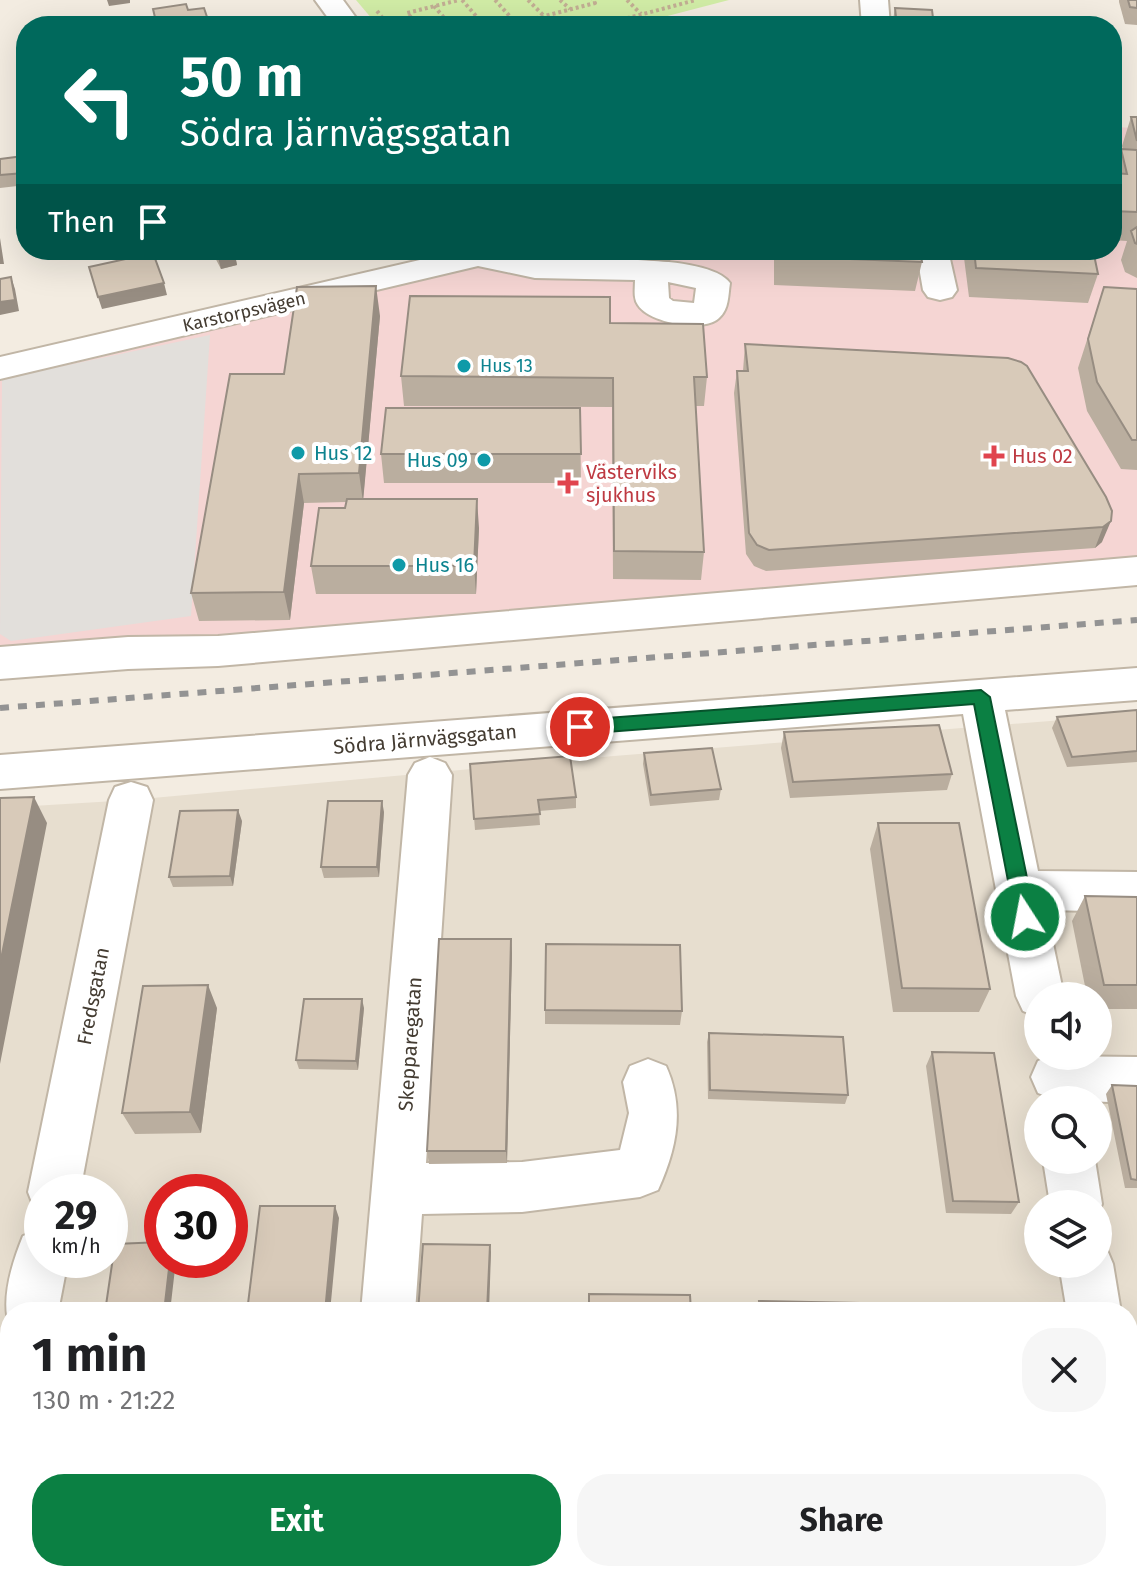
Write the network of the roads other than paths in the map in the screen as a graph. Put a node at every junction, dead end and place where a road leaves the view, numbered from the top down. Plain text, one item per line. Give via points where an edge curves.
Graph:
1 (453, 260) edge
2 (500, 260) edge
3 (934, 260) edge
4 (651, 273) dead end
5 (940, 290) dead end
6 (0, 368) edge
7 (1137, 571) edge
8 (0, 663) edge
9 (1137, 684) edge
10 (981, 697) junction
11 (0, 772) edge
12 (430, 775) dead end
13 (131, 800) dead end
14 (1020, 890) junction
15 (1137, 892) edge
16 (1037, 982) edge
17 (1056, 1078) edge
18 (1137, 1080) edge
19 (648, 1082) dead end
20 (58, 1174) edge
21 (399, 1189) junction
22 (38, 1278) edge
23 (1088, 1278) edge
24 (33, 1302) edge
25 (389, 1302) edge
26 (1092, 1302) edge

1 - 6 street, Karstorpsvägen
2 - 4 street via 516,266
3 - 5 street
7 - 8 street via 218,651
9 - 10 street, Södra Järnvägsgatan
10 - 11 street, Södra Järnvägsgatan
10 - 14 street
12 - 21 street, Skepparegatan
13 - 20 street, Fredsgatan
14 - 15 street
14 - 16 street
17 - 18 street
19 - 21 street via 654,1113 640,1172 522,1187
21 - 25 street, Skepparegatan
22 - 24 street
23 - 26 street

